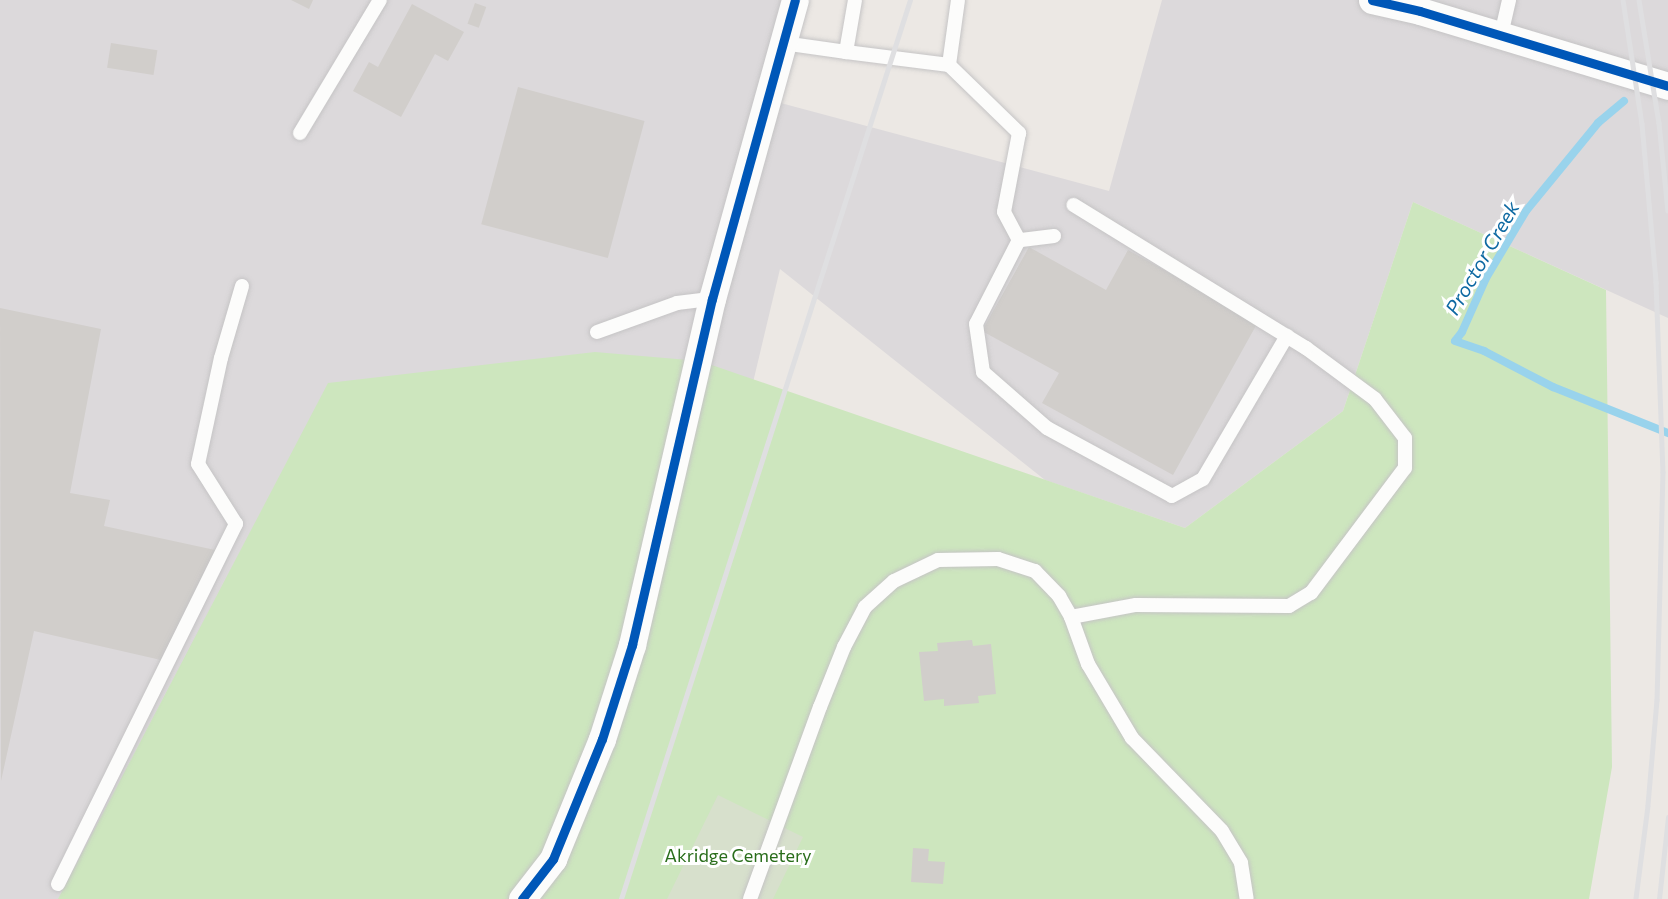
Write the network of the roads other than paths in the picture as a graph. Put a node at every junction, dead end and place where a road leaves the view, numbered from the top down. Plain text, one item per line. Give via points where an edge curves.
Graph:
1 (381, 0) edge
2 (855, 0) edge
3 (958, 0) edge
4 (1372, 0) edge
5 (1509, 0) edge
6 (789, 22) edge
7 (1502, 35) junction
8 (846, 52) junction
9 (949, 65) junction
10 (1668, 86) edge
11 (300, 133) dead end
12 (1074, 205) dead end
13 (1054, 236) dead end
14 (1019, 240) junction
15 (242, 286) dead end
16 (712, 299) junction
17 (597, 332) dead end
18 (1287, 336) junction
19 (1071, 617) junction
20 (58, 884) dead end
21 (522, 899) edge
22 (750, 899) edge
23 (1247, 899) edge

1 - 11 lane
2 - 8 lane
3 - 9 lane
4 - 7 street
5 - 7 lane
6 - 8 lane
6 - 16 street
7 - 10 street
8 - 9 lane
9 - 14 lane via 1019,133 1004,212
12 - 18 lane
13 - 14 lane
14 - 18 lane via 976,324 983,372 1047,428 1172,496 1203,479
15 - 20 lane via 221,358 198,464 236,524
16 - 17 lane via 677,303
16 - 21 street via 633,645 602,739 554,859
18 - 19 lane via 1376,399 1405,438 1405,468 1311,593 1289,606 1136,605
19 - 22 lane via 1059,596 1035,571 998,560 938,560 894,581 865,607 844,647
19 - 23 lane via 1088,664 1132,738 1222,831 1241,863

